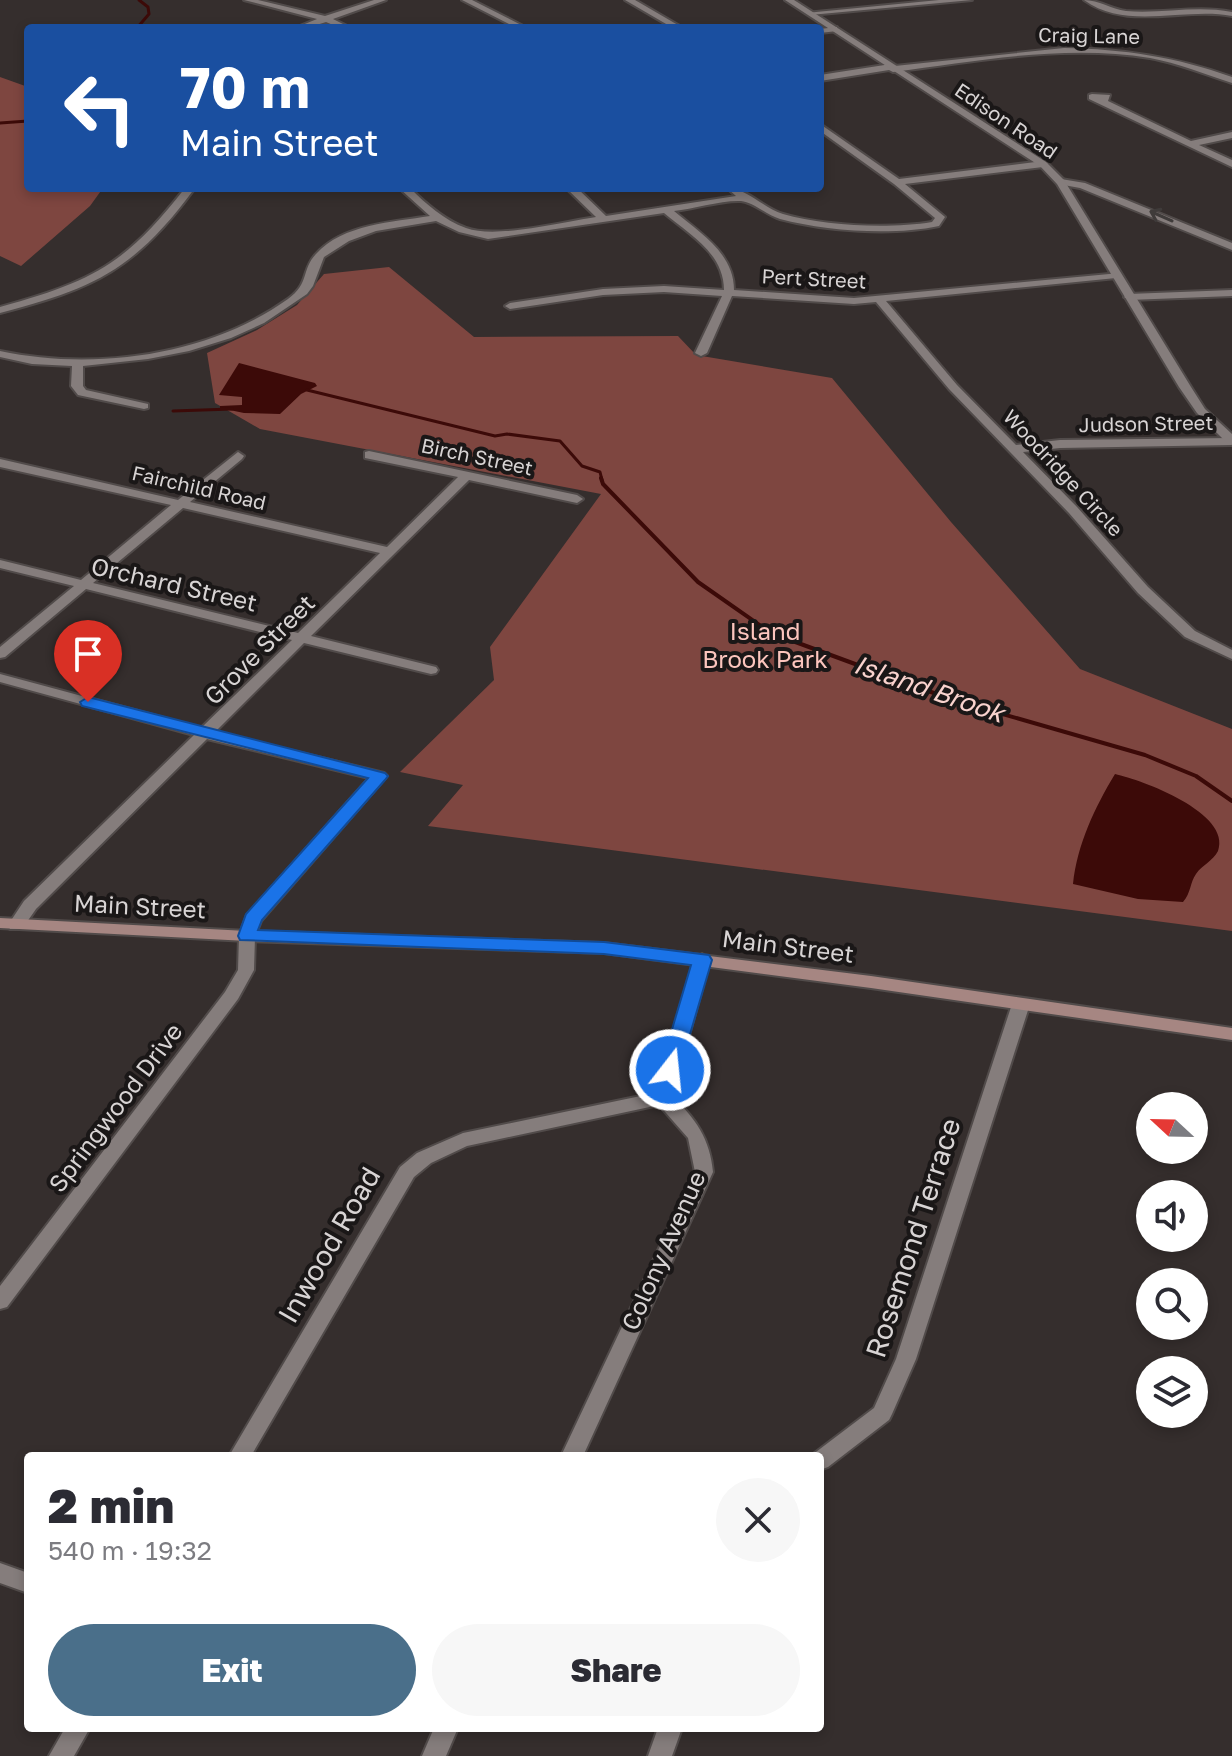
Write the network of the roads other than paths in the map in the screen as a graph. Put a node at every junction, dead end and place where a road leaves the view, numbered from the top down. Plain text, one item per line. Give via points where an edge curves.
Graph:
1 (248, 0) edge
2 (382, 0) edge
3 (466, 0) edge
4 (629, 0) edge
5 (789, 0) edge
6 (968, 0) edge
7 (1088, 0) edge
8 (934, 1) edge
9 (810, 13) junction
10 (1232, 14) edge
11 (326, 19) junction
12 (311, 24) edge
13 (338, 24) edge
14 (515, 24) edge
15 (672, 24) edge
16 (834, 29) junction
17 (824, 30) edge
18 (1232, 66) edge
19 (892, 68) junction
20 (1211, 71) junction
21 (824, 77) edge
22 (1232, 80) edge
23 (1104, 100) dead end
24 (824, 130) edge
25 (1232, 135) edge
26 (1193, 143) junction
27 (1043, 164) junction
28 (1232, 164) edge
29 (897, 182) junction
30 (1061, 182) junction
31 (187, 192) edge
32 (408, 192) edge
33 (575, 192) edge
34 (737, 192) edge
35 (744, 198) junction
36 (666, 210) junction
37 (435, 218) junction
38 (605, 220) junction
39 (1232, 247) edge
40 (1116, 275) junction
41 (728, 292) junction
42 (1232, 293) edge
43 (1129, 297) junction
44 (880, 300) junction
45 (510, 306) dead end
46 (0, 310) edge
47 (701, 353) dead end
48 (0, 354) edge
49 (78, 362) junction
50 (144, 406) dead end
51 (1232, 441) edge
52 (1014, 449) junction
53 (369, 455) dead end
54 (238, 456) dead end
55 (0, 463) edge
56 (467, 475) junction
57 (577, 499) dead end
58 (182, 504) junction
59 (389, 551) junction
60 (0, 564) edge
61 (82, 585) junction
62 (303, 638) junction
63 (0, 654) edge
64 (1232, 655) edge
65 (431, 670) dead end
66 (0, 678) edge
67 (206, 734) junction
68 (8, 924) edge
69 (247, 936) junction
70 (702, 960) junction
71 (1021, 1004) junction
72 (1232, 1034) edge
73 (663, 1098) junction
74 (0, 1301) edge
75 (242, 1452) edge
76 (574, 1452) edge
77 (824, 1458) edge
78 (0, 1573) edge
79 (24, 1582) edge
80 (76, 1732) edge
81 (440, 1732) edge
82 (669, 1732) edge
83 (61, 1756) edge
84 (434, 1756) edge
85 (660, 1756) edge

1 - 11 street
2 - 11 street
3 - 14 street
4 - 15 street
5 - 9 street, Edison Road
6 - 8 street
7 - 10 street via 1117,13 1198,8
8 - 9 street
9 - 16 street, Edison Road
11 - 12 street
11 - 13 street
16 - 17 street
16 - 19 street, Edison Road
18 - 20 street
19 - 20 street, Craig Lane via 1056,49 1165,56
19 - 21 street, Craig Lane
19 - 27 street, Edison Road
20 - 22 street, Craig Lane
23 - 26 street
24 - 29 street
25 - 26 street
26 - 28 street
27 - 29 street
27 - 30 street, Edison Road
29 - 35 street via 940,217 935,224 904,229 783,217
39 -> 30 street via 1082,185
30 - 40 street, Edison Road
31 - 46 street via 126,262 68,291
32 - 37 street
33 - 38 street
34 - 35 street
35 - 36 street
36 - 38 street
36 - 41 street via 722,259 729,274
37 - 38 street via 468,234 488,236
37 - 49 street via 378,228 333,245 318,257 309,286 265,320 234,334 158,354
40 - 43 street, Edison Road
40 - 44 street, Pert Street
41 - 44 street, Pert Street
41 - 45 street, Pert Street via 629,290
41 - 47 street
42 - 43 street
43 - 51 street, Edison Road via 1201,411
44 - 52 street, Woodridge Circle
48 - 49 street via 19,360
49 - 50 street via 77,386 82,393
51 - 52 street, Judson Street
52 - 64 street, Woodridge Circle via 1166,612 1190,634
53 - 56 street, Birch Street
54 - 58 street
55 - 58 street, Fairchild Road
56 - 57 street, Birch Street
56 - 59 street, Grove Street
58 - 59 street, Fairchild Road
58 - 61 street
59 - 62 street, Grove Street
60 - 61 street, Orchard Street
61 - 62 street, Orchard Street
61 - 63 street
62 - 65 street, Orchard Street
62 - 67 street, Grove Street
66 - 67 street
67 - 68 street, Grove Street
67 - 69 street via 379,776 253,919
68 - 69 main road, Main Street
69 - 70 main road, Main Street via 561,946
69 - 74 street, Springwood Drive via 246,970 232,995
70 - 71 main road, Main Street
70 - 73 street
71 - 72 main road, Main Street
71 - 77 street, Rosemond Terrace via 906,1359 884,1410
73 - 75 street, Inwood Road via 463,1140 407,1172
73 - 76 street, Colony Avenue via 692,1126 702,1146 704,1172
78 - 79 street
80 - 83 street
81 - 84 street
82 - 85 street

